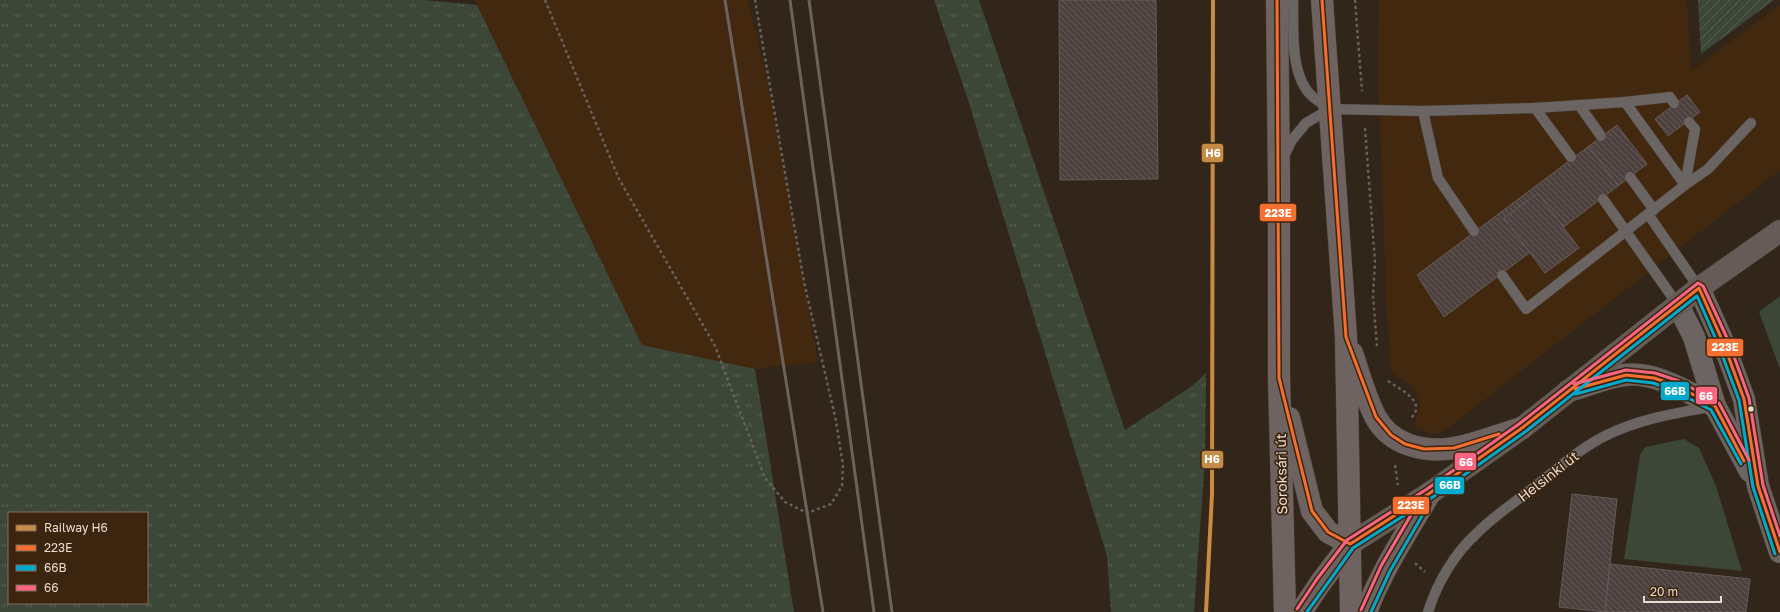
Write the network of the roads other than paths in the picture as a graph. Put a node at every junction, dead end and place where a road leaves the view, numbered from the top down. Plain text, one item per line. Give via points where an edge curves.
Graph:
1 (1277, 0) edge
2 (1293, 0) edge
3 (1322, 0) edge
4 (1625, 102) junction
5 (1674, 103) dead end
6 (1579, 105) junction
7 (1535, 108) junction
8 (1330, 109) junction
9 (1423, 111) junction
10 (1689, 122) dead end
11 (1751, 123) dead end
12 (1601, 136) dead end
13 (1572, 157) dead end
14 (1279, 164) junction
15 (1630, 177) dead end
16 (1685, 186) junction
17 (1603, 200) dead end
18 (1651, 212) junction
19 (1626, 230) junction
20 (1474, 231) dead end
21 (1780, 231) edge
22 (1502, 275) dead end
23 (1699, 288) junction
24 (1678, 305) junction
25 (1346, 336) junction
26 (1279, 378) junction
27 (1567, 391) junction
28 (1715, 406) junction
29 (1522, 428) junction
30 (1758, 486) junction
31 (1430, 493) junction
32 (1350, 544) junction
33 (1780, 552) edge
34 (1285, 612) edge
35 (1301, 612) edge
36 (1351, 612) edge
37 (1366, 612) edge
38 (1428, 612) edge

1 - 14 main road, Soroksári út
2 - 8 lane via 1295,58 1302,83 1312,97
3 - 8 main road
4 - 5 lane via 1670,97
4 - 6 lane
4 - 16 lane
6 - 7 lane
6 - 12 lane
7 - 9 lane
7 - 13 lane
8 - 9 lane
8 - 14 lane via 1306,123 1292,140
8 - 25 main road
9 - 20 lane via 1438,178
10 - 16 lane via 1695,129
11 - 16 lane via 1708,169
14 - 26 main road, Soroksári út
15 - 18 lane
16 - 18 lane
17 - 19 lane
18 - 19 lane
18 - 23 lane
19 - 22 lane via 1526,309
19 - 24 lane
21 - 23 main road
23 - 24 main road
23 - 30 street via 1744,399
24 - 27 main road
24 - 28 street via 1694,337
25 - 29 main road via 1376,417 1391,435 1406,444 1424,448 1454,448
25 - 32 main road
26 - 32 main road via 1312,511 1328,532
26 - 34 main road, Soroksári út
27 - 28 street via 1626,375 1654,378 1677,386
27 - 29 main road
28 - 30 street
28 - 38 lane, Helsinki út via 1668,415 1630,426 1608,434 1584,448 1477,532 1453,560 1432,598
29 - 31 main road
30 - 33 street
31 - 32 main road
31 - 37 main road via 1393,555
32 - 35 main road
32 - 36 main road

